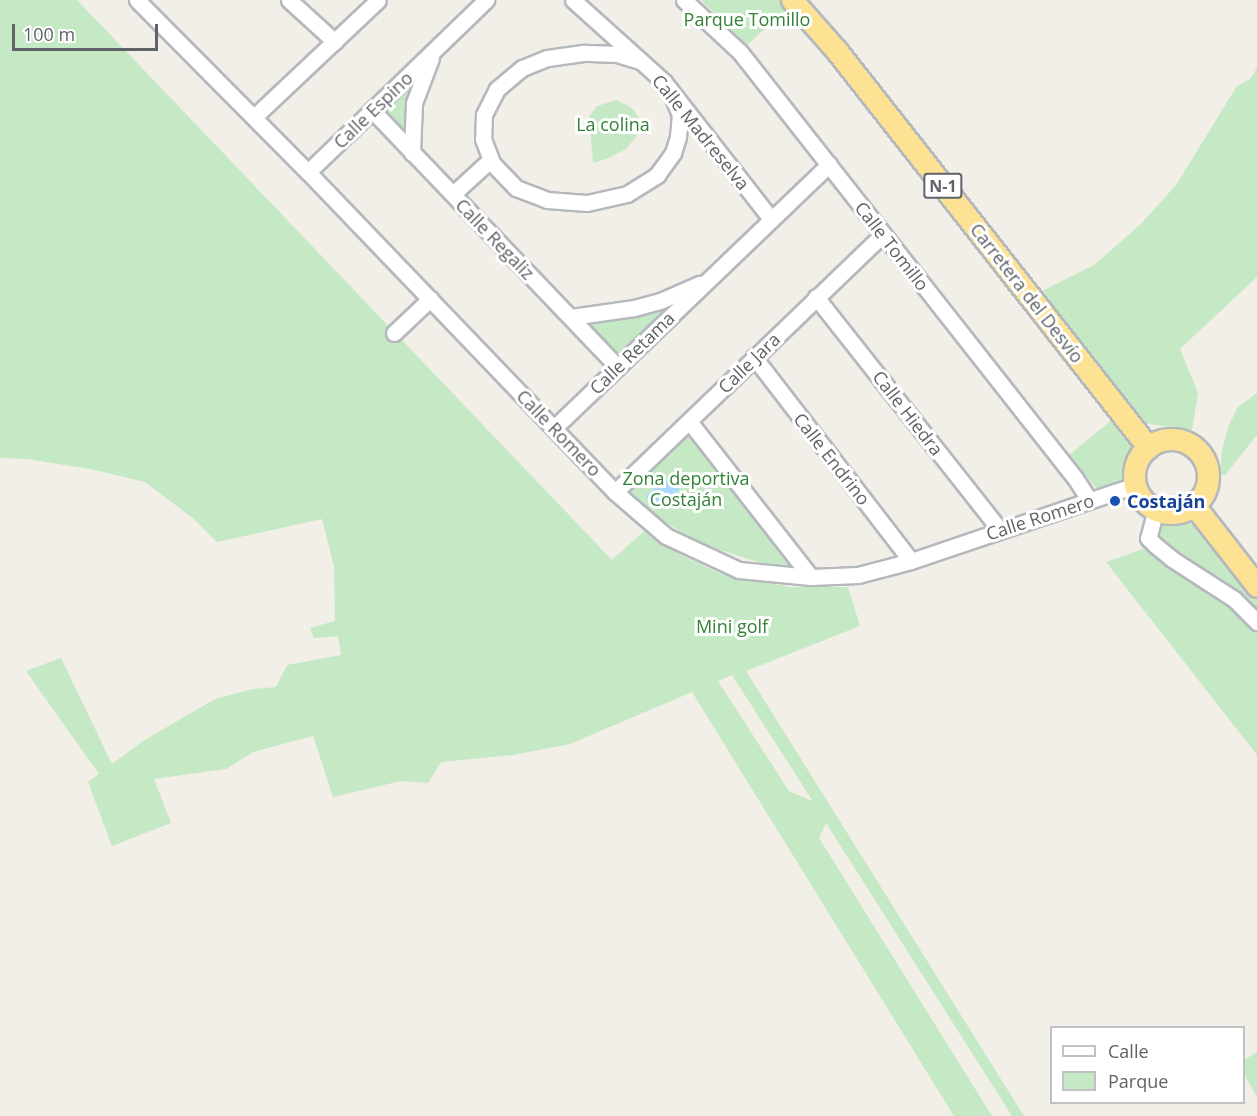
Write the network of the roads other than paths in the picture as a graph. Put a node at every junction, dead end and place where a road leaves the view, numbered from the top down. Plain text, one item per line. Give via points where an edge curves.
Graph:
1 (137, 0) edge
2 (289, 0) edge
3 (378, 0) edge
4 (486, 0) edge
5 (499, 0) edge
6 (573, 0) edge
7 (684, 0) edge
8 (792, 0) edge
9 (473, 13) junction
10 (335, 42) junction
11 (437, 47) junction
12 (640, 60) junction
13 (669, 88) junction
14 (373, 111) junction
15 (254, 117) junction
16 (412, 153) junction
17 (490, 159) junction
18 (829, 164) junction
19 (308, 172) junction
20 (453, 195) junction
21 (771, 219) junction
22 (883, 234) junction
23 (710, 279) junction
24 (816, 297) junction
25 (430, 299) junction
26 (571, 317) junction
27 (394, 333) dead end
28 (754, 357) junction
29 (618, 367) junction
30 (689, 421) junction
31 (554, 428) junction
32 (1148, 447) junction
33 (1136, 485) junction
34 (615, 492) junction
35 (1090, 501) junction
36 (1193, 504) junction
37 (1156, 509) junction
38 (1000, 530) junction
39 (911, 561) junction
40 (811, 577) junction
41 (1257, 586) edge
42 (1257, 622) edge

1 - 15 street, Calle Romero
2 - 10 street
3 - 10 street
4 - 9 street, Calle Espino
5 - 9 street, Calle Espino
6 - 12 street, Calle Madreselva
7 - 18 street, Calle Tomillo via 740,52
8 - 32 highway, Carretera del Desvío / N-1 via 837,51
9 - 11 street, Calle Espino
10 - 15 street
11 - 14 street, Calle Espino
11 - 16 street, Calle Espino via 414,103
12 - 13 street, Calle Madreselva
12 - 17 street via 617,54 583,53 547,58 522,68 497,89 484,115 483,139
13 - 17 street via 680,115 673,153 657,175 627,194 587,203 547,200 516,188
13 - 21 street, Calle Madreselva
14 - 16 street, Calle Regaliz
14 - 19 street, Calle Espino
15 - 19 street, Calle Romero
16 - 20 street, Calle Regaliz
17 - 20 street
18 - 21 street, Calle Retama
18 - 22 street, Calle Tomillo
19 - 25 street, Calle Romero
20 - 26 street, Calle Regaliz
21 - 23 street, Calle Retama
22 - 24 street, Calle Jara
22 - 35 street, Calle Tomillo
23 - 26 street, Calle Retama via 660,301
23 - 29 street, Calle Retama
24 - 28 street, Calle Jara
24 - 38 street, Calle Hiedra
25 - 27 street
25 - 31 street, Calle Romero
26 - 29 street, Calle Regaliz
28 - 30 street, Calle Jara
28 - 39 street, Calle Endrino
29 - 31 street, Calle Retama
30 - 34 street, Calle Jara
30 - 40 street
31 - 34 street, Calle Romero
32 - 33 highway via 1136,466
32 - 36 highway via 1168,438 1182,440 1204,458 1207,486
33 - 35 street, Calle Romero
33 - 37 highway via 1139,494
34 - 40 street, Calle Romero via 666,536 738,570
35 - 38 street, Calle Romero
36 - 37 highway via 1174,513
36 - 41 highway
37 - 42 street via 1148,538 1172,559 1234,599
38 - 39 street, Calle Romero
39 - 40 street, Calle Romero via 858,574

